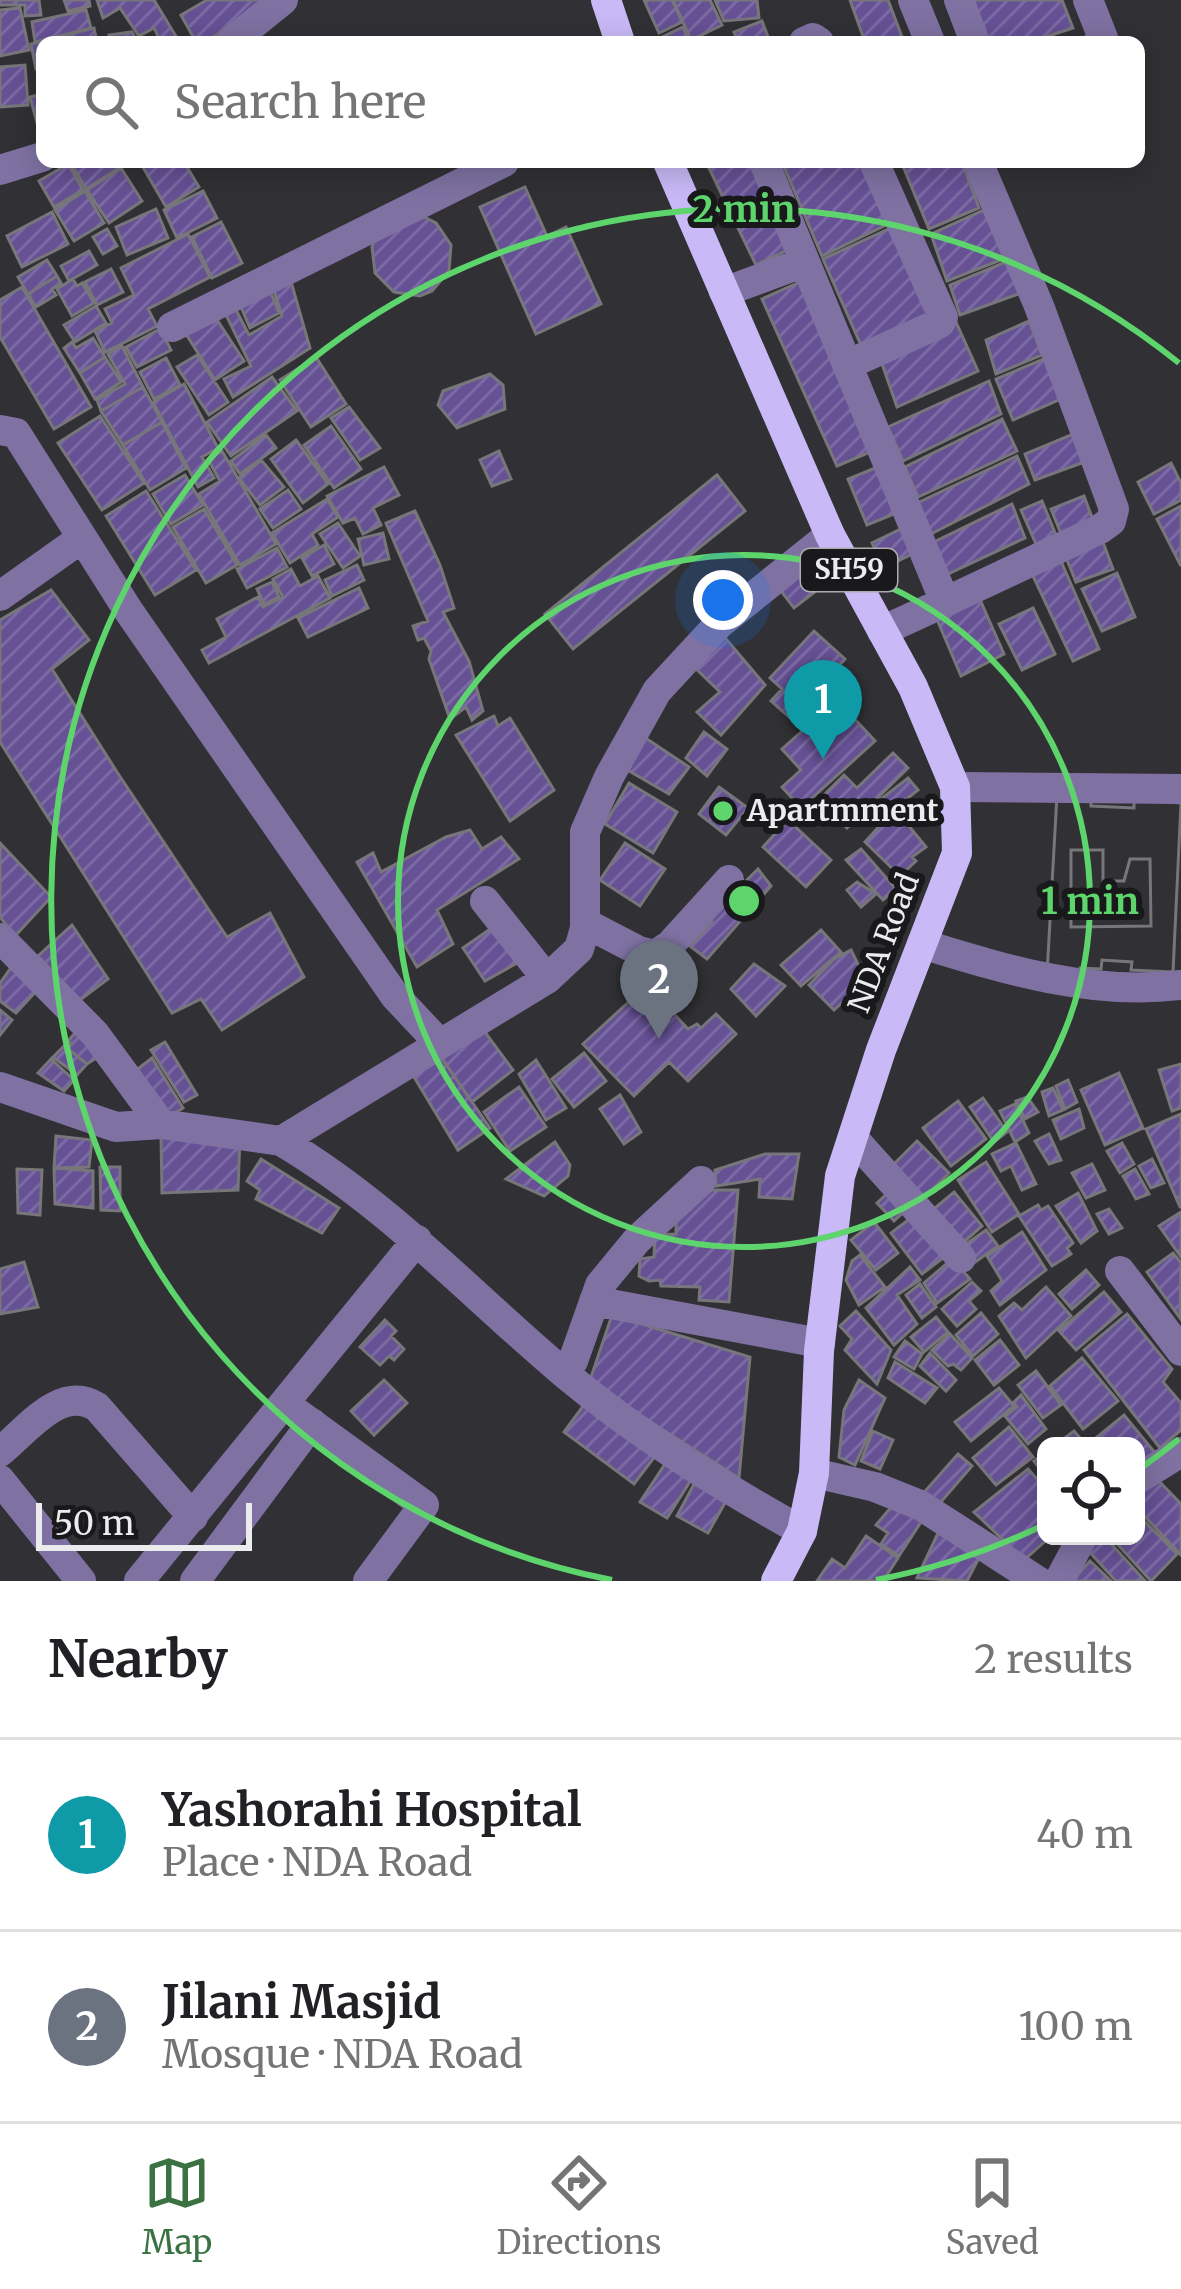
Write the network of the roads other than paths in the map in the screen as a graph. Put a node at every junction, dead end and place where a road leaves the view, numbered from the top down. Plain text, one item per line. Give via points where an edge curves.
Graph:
1 (283, 0) edge
2 (607, 0) edge
3 (913, 0) edge
4 (959, 0) edge
5 (1088, 0) edge
6 (238, 36) edge
7 (618, 36) edge
8 (928, 36) edge
9 (973, 36) edge
10 (1102, 36) edge
11 (36, 159) edge
12 (491, 168) edge
13 (671, 168) edge
14 (766, 168) edge
15 (877, 168) edge
16 (981, 168) edge
17 (0, 170) edge
18 (805, 262) junction
19 (724, 292) junction
20 (172, 327) dead end
21 (848, 365) junction
22 (0, 430) edge
23 (830, 535) junction
24 (82, 538) junction
25 (0, 596) edge
26 (945, 602) junction
27 (882, 631) junction
28 (955, 788) junction
29 (1181, 788) edge
30 (729, 880) dead end
31 (485, 901) dead end
32 (585, 923) junction
33 (0, 938) edge
34 (922, 944) junction
35 (547, 979) junction
36 (1181, 986) edge
37 (440, 1044) junction
38 (0, 1087) edge
39 (160, 1124) junction
40 (853, 1138) junction
41 (281, 1141) junction
42 (701, 1181) dead end
43 (417, 1240) junction
44 (961, 1258) dead end
45 (1120, 1271) dead end
46 (594, 1301) junction
47 (820, 1343) junction
48 (1181, 1351) edge
49 (573, 1361) dead end
50 (286, 1405) junction
51 (312, 1424) junction
52 (0, 1452) edge
53 (1181, 1452) edge
54 (814, 1473) junction
55 (1145, 1474) edge
56 (0, 1480) edge
57 (193, 1516) junction
58 (802, 1531) junction
59 (1078, 1545) edge
60 (81, 1581) edge
61 (140, 1581) edge
62 (195, 1581) edge
63 (368, 1581) edge
64 (776, 1581) edge
65 (1038, 1581) edge
66 (1059, 1581) edge

1 - 6 street
2 - 7 main road
3 - 8 street
4 - 9 street
5 - 10 street
11 - 17 street
12 - 20 street
13 - 19 main road, NDA Road / SH59
14 - 18 street
15 - 21 street via 943,317
16 - 26 street via 1114,509 1100,529
18 - 19 street
18 - 21 street
19 - 23 main road, NDA Road / SH59
21 - 26 street
22 - 24 street via 16,433
23 - 27 main road, NDA Road / SH59
23 - 32 street via 719,624 657,691 585,832
24 - 25 street
24 - 37 street via 395,996
26 - 27 street
27 - 28 main road, NDA Road / SH59
28 - 29 street
28 - 34 main road, NDA Road / SH59 via 957,853
30 - 32 street via 655,955
31 - 35 street
32 - 35 street via 579,950
33 - 39 street via 95,1034
34 - 36 street via 1059,982 1137,991
34 - 40 main road, NDA Road / SH59
35 - 37 street
37 - 41 street
38 - 39 street via 116,1127
39 - 41 street
40 - 44 street
40 - 47 main road, NDA Road / SH59 via 832,1229
41 - 43 street via 338,1175
42 - 46 street via 637,1240
43 - 50 street
43 - 58 street via 633,1427
45 - 48 street
46 - 47 street
46 - 49 street
47 - 54 main road, NDA Road / SH59
50 - 51 street
50 - 57 street
51 - 62 street
51 - 63 street via 424,1505
52 - 57 street via 65,1399 83,1398
53 - 55 street
54 - 58 main road, NDA Road / SH59
54 - 65 street via 920,1505
56 - 60 street
57 - 61 street
58 - 64 main road, NDA Road / SH59
59 - 66 street

